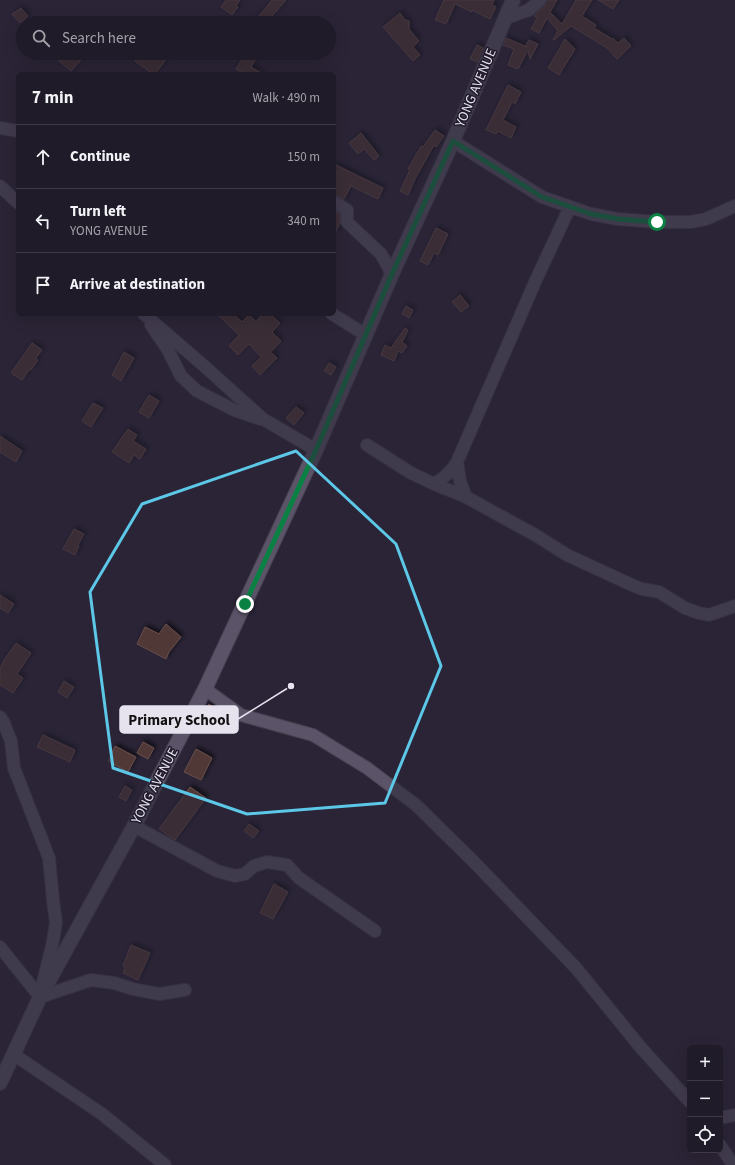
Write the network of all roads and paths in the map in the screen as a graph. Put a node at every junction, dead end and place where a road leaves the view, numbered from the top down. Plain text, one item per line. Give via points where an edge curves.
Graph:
1 (513, 0) edge
2 (540, 0) edge
3 (506, 18) junction
4 (0, 128) edge
5 (16, 131) edge
6 (453, 141) junction
7 (0, 186) edge
8 (16, 201) edge
9 (336, 203) edge
10 (735, 206) edge
11 (570, 207) junction
12 (392, 274) junction
13 (145, 316) edge
14 (146, 316) edge
15 (335, 316) edge
16 (366, 335) junction
17 (263, 420) junction
18 (367, 445) dead end
19 (316, 450) junction
20 (457, 462) junction
21 (434, 484) junction
22 (466, 497) junction
23 (735, 606) edge
24 (205, 689) junction
25 (0, 717) edge
26 (134, 826) junction
27 (375, 931) dead end
28 (1, 948) edge
29 (185, 990) dead end
30 (40, 997) junction
31 (13, 1054) junction
32 (0, 1083) edge
33 (687, 1099) edge
34 (735, 1115) edge
35 (723, 1117) edge
36 (723, 1149) edge
37 (165, 1165) edge
38 (733, 1165) edge

1 - 3 street, YONG AVENUE
2 - 3 street via 529,10
3 - 6 street, YONG AVENUE
4 - 5 street
6 - 11 street via 542,197
6 - 12 street, YONG AVENUE
7 - 8 street
9 - 12 street via 347,210 347,222 381,254
10 - 11 street via 706,219 691,222 618,219
11 - 20 street
12 - 16 street, YONG AVENUE
13 - 17 street via 168,350 181,376 198,391 234,410
14 - 17 street
15 - 16 street
16 - 19 street, YONG AVENUE
17 - 19 street
18 - 21 street via 411,473
19 - 24 street, YONG AVENUE
20 - 21 street via 444,478
20 - 22 street
21 - 22 street
22 - 23 street via 567,555 632,585 659,592 692,611 709,615
24 - 26 street, YONG AVENUE
24 - 33 street via 241,715 314,735 367,768 416,805 576,968 642,1049
25 - 30 street via 11,741 14,768 49,858 56,923
26 - 27 street via 217,871 235,876 245,874 254,866 267,862 288,865 298,878
26 - 30 street, YONG AVENUE
28 - 30 street
29 - 30 street via 159,994 91,980
30 - 31 street, YONG AVENUE
31 - 32 street, YONG AVENUE
31 - 37 street via 102,1114
34 - 35 street
36 - 38 street

